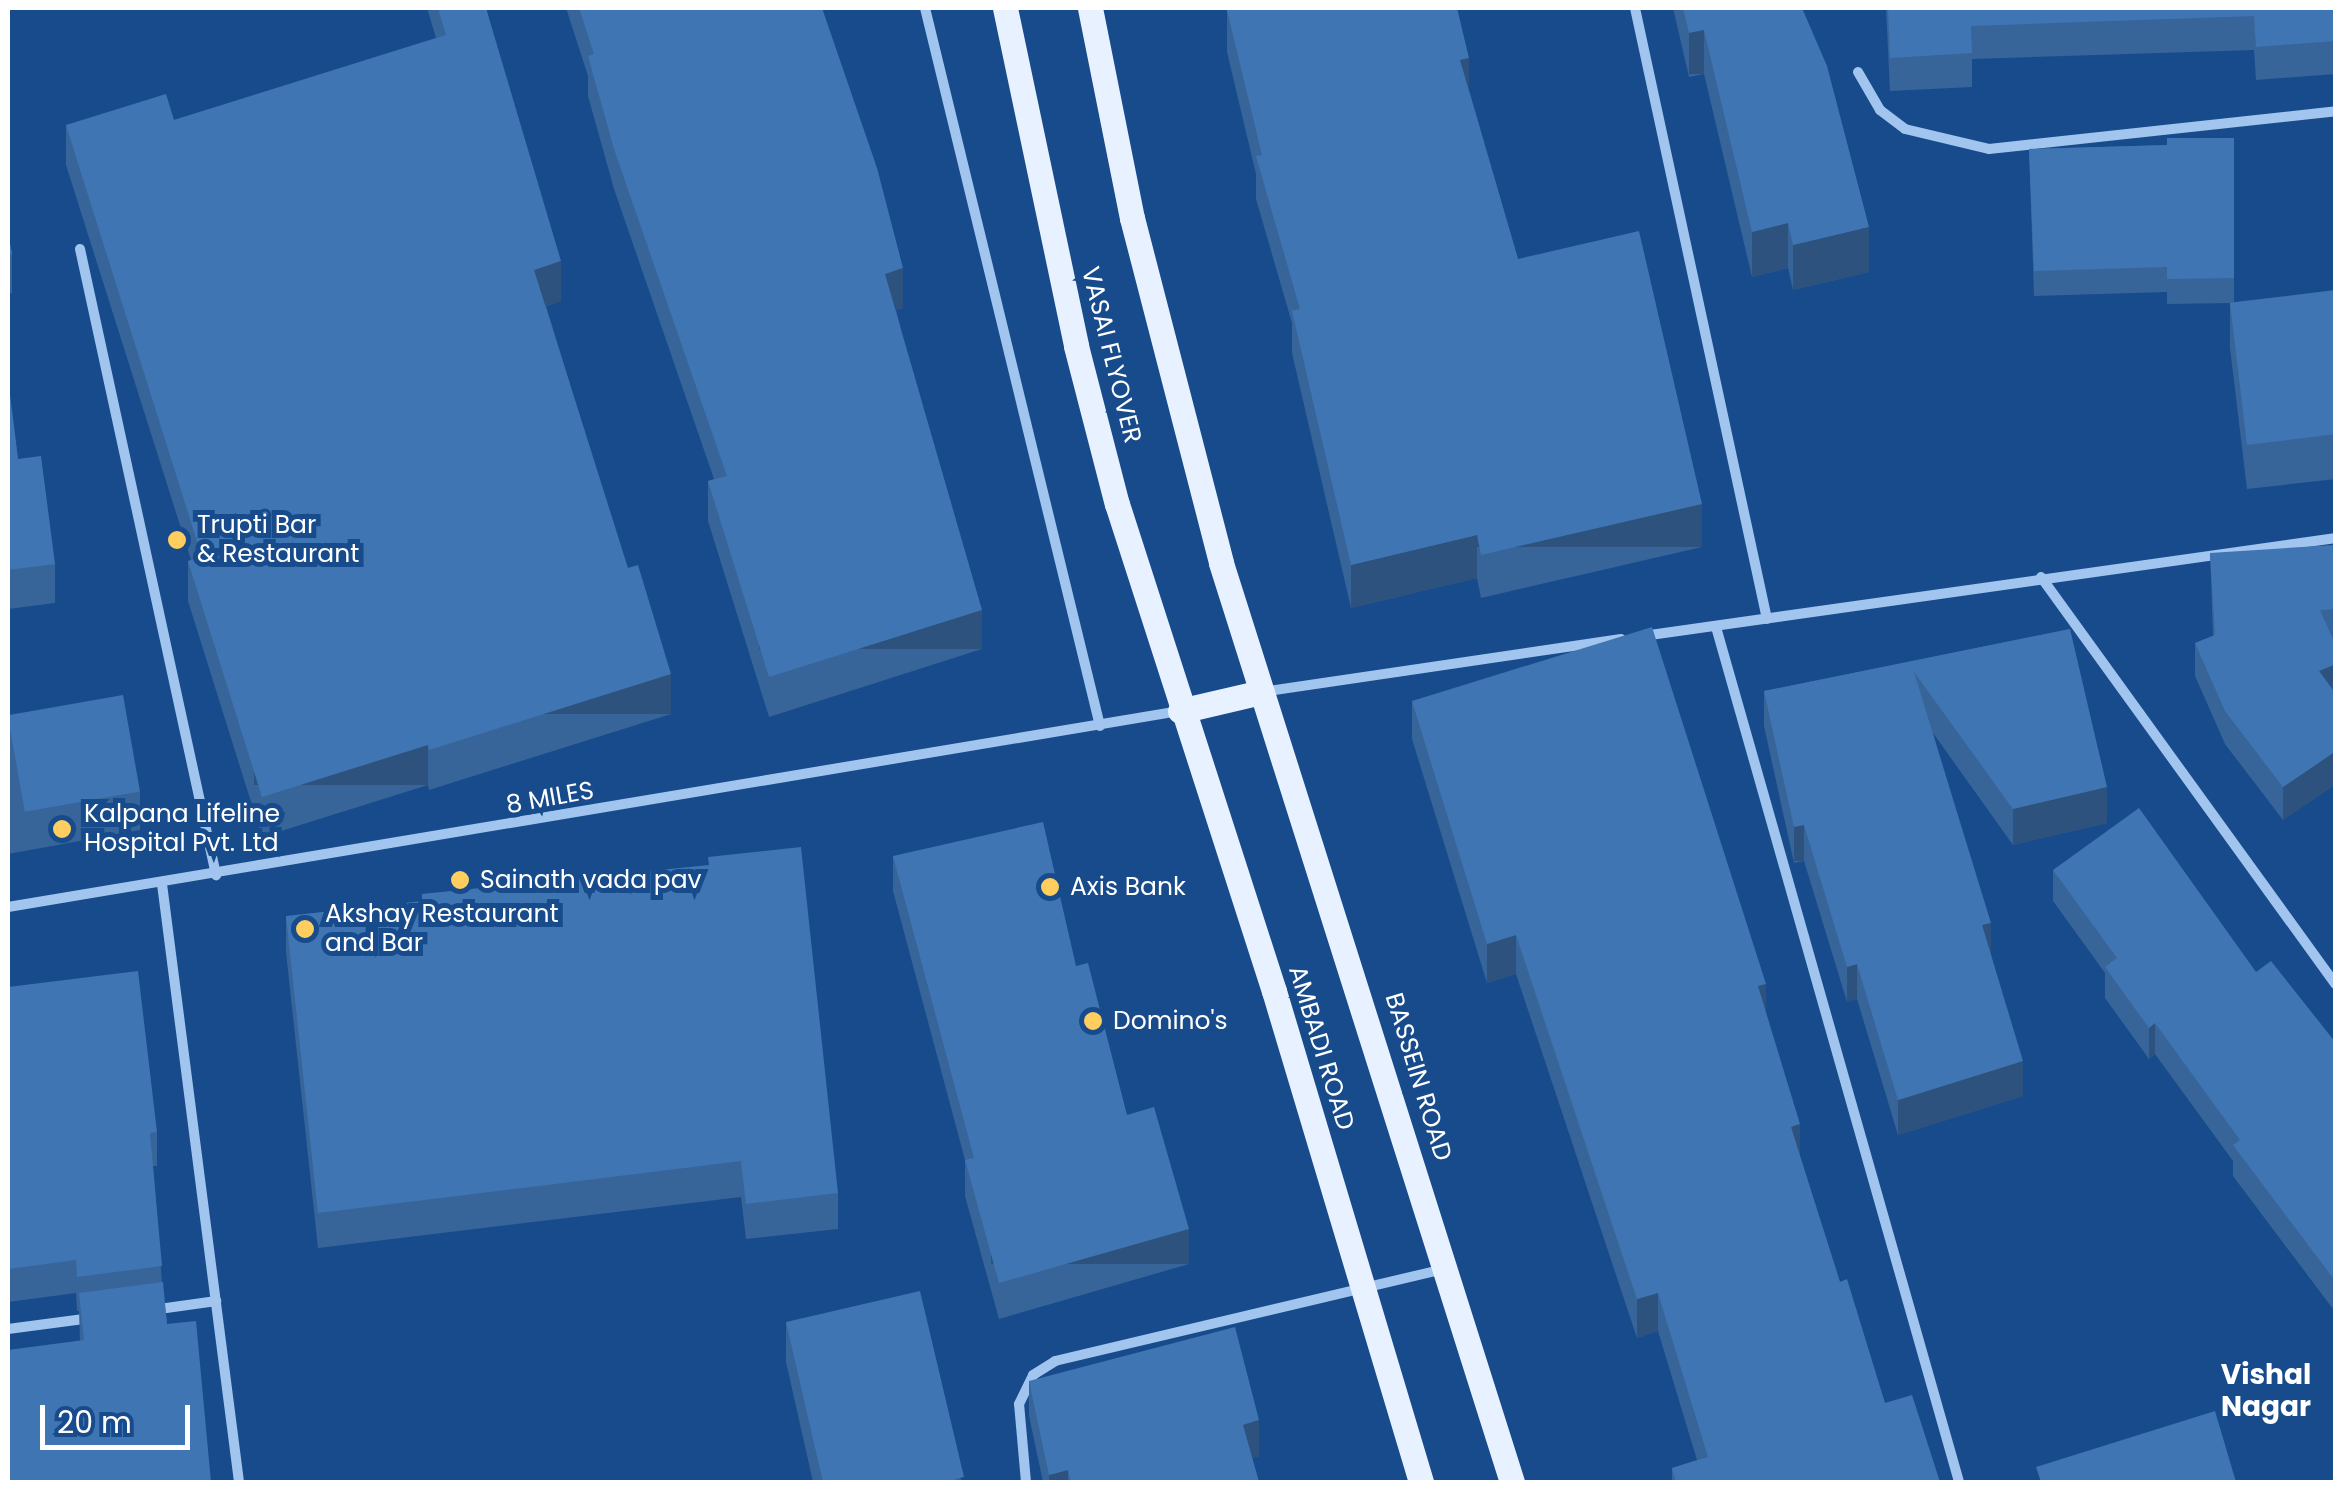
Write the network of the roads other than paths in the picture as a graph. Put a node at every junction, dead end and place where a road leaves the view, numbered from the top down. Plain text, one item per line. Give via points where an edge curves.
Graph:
1 (925, 8) edge
2 (1005, 8) edge
3 (1090, 8) edge
4 (1635, 8) edge
5 (1858, 72) dead end
6 (2336, 111) edge
7 (80, 249) dead end
8 (2336, 538) edge
9 (2041, 577) junction
10 (1767, 619) junction
11 (1716, 627) junction
12 (1261, 692) junction
13 (1180, 711) junction
14 (1100, 726) junction
15 (216, 875) junction
16 (162, 884) junction
17 (8, 907) edge
18 (2336, 986) edge
19 (1446, 1269) junction
20 (1362, 1292) junction
21 (216, 1301) junction
22 (140, 1311) edge
23 (102, 1316) edge
24 (8, 1329) edge
25 (239, 1482) edge
26 (1026, 1482) edge
27 (1421, 1482) edge
28 (1512, 1482) edge
29 (1959, 1482) edge

1 - 14 street
2 - 13 main road, VASAI FLYOVER via 1076,346
3 - 12 main road via 1132,218
4 - 10 street
5 - 6 street via 1880,110 1905,129 1988,149
7 - 15 street
8 - 9 street
9 - 10 street
9 - 18 street
10 - 11 street
11 - 12 street
11 - 29 street
12 - 13 main road
12 - 19 main road, BASSEIN ROAD
13 - 14 street
13 - 20 main road, AMBADI ROAD via 1274,991
14 - 15 street, 8 MILES
15 - 16 street, 8 MILES
16 - 17 street, 8 MILES
16 - 21 street
19 - 20 street
19 - 28 main road, BASSEIN ROAD
20 - 26 street via 1055,1360 1034,1374 1020,1404
20 - 27 main road, AMBADI ROAD
21 - 22 street
21 - 25 street
23 - 24 street

